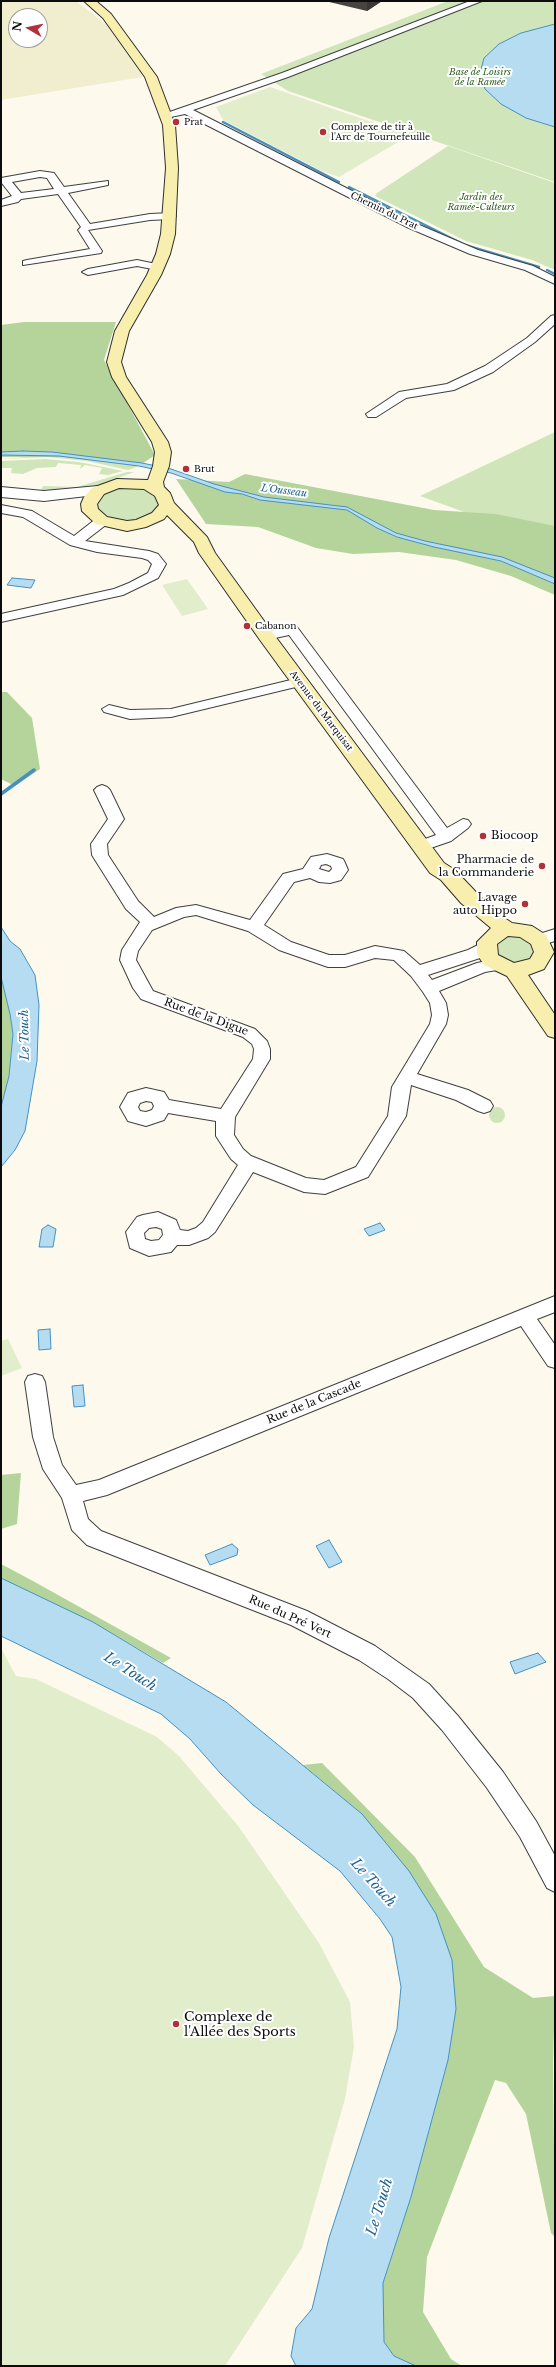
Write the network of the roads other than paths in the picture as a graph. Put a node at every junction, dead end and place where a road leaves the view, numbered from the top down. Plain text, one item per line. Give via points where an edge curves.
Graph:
1 (478, 1) edge
2 (91, 2) edge
3 (201, 104) junction
4 (185, 110) junction
5 (166, 115) junction
6 (219, 127) junction
7 (3, 176) edge
8 (104, 183) dead end
9 (61, 191) junction
10 (18, 196) junction
11 (1, 203) edge
12 (171, 216) junction
13 (86, 229) junction
14 (26, 263) dead end
15 (157, 267) junction
16 (88, 272) dead end
17 (555, 281) edge
18 (555, 318) edge
19 (372, 414) dead end
20 (154, 468) junction
21 (122, 483) junction
22 (156, 488) junction
23 (98, 491) junction
24 (1, 492) edge
25 (44, 496) junction
26 (167, 505) junction
27 (1, 509) edge
28 (96, 516) junction
29 (140, 524) junction
30 (74, 542) junction
31 (207, 553) junction
32 (1, 618) edge
33 (266, 636) junction
34 (299, 682) junction
35 (109, 709) dead end
36 (102, 790) dead end
37 (463, 824) dead end
38 (446, 837) junction
39 (422, 846) junction
40 (437, 868) junction
41 (312, 872) dead end
42 (151, 923) junction
43 (254, 927) junction
44 (507, 930) junction
45 (547, 937) edge
46 (486, 945) junction
47 (537, 964) junction
48 (505, 967) junction
49 (417, 972) junction
50 (429, 988) junction
51 (555, 1009) edge
52 (555, 1031) edge
53 (407, 1077) junction
54 (163, 1106) dead end
55 (484, 1106) dead end
56 (226, 1116) junction
57 (249, 1163) junction
58 (172, 1237) dead end
59 (555, 1304) edge
60 (525, 1317) junction
61 (555, 1360) edge
62 (35, 1382) dead end
63 (71, 1495) junction
64 (555, 1880) edge

1 - 3 street via 285,75
2 - 5 main road via 107,16 151,77
3 - 4 street
3 - 6 street, Chemin du Prat via 207,108
4 - 5 street
4 - 6 street, Chemin du Prat
5 - 12 main road via 171,144
6 - 17 street, Chemin du Prat via 420,229 474,252 528,268
7 - 9 street via 47,174
7 - 10 street
8 - 9 street
9 - 10 street
9 - 13 street
10 - 11 street via 14,200
12 - 13 street via 121,221
12 - 15 main road via 163,254
13 - 14 street via 97,251
15 - 16 street via 137,263
15 - 20 main road via 122,331 114,362 119,377 160,442 163,452
18 - 19 street via 531,340 490,369 450,387 403,395
20 - 21 main road
20 - 22 main road
21 - 22 main road via 139,483
21 - 23 main road
22 - 26 main road, Avenue du Marquisat via 162,493
23 - 25 street
23 - 28 main road via 89,504
24 - 25 street
25 - 28 street
26 - 29 main road via 158,516
26 - 31 main road, Avenue du Marquisat via 200,540
27 - 30 street via 27,514
28 - 29 main road via 126,526
28 - 30 street
29 - 31 main road, Avenue du Marquisat via 172,529
30 - 32 street via 152,557 159,564 144,581 118,592
31 - 33 main road, Avenue du Marquisat
33 - 34 main road, Avenue du Marquisat
33 - 38 street via 292,630
34 - 35 street via 171,713 130,715
34 - 39 main road, Avenue du Marquisat
36 - 42 street via 116,819 99,844 100,855 132,905
37 - 38 street
38 - 39 street
39 - 40 main road, Avenue du Marquisat
40 - 44 main road, Avenue du Marquisat via 448,875 487,916
40 - 46 main road, Avenue du Marquisat via 438,875 455,897 474,915
41 - 43 street via 289,878
42 - 43 street, Rue de la Digue via 196,910
42 - 56 street, Rue de la Digue via 141,931 128,956 129,964 145,993 154,999 251,1034 262,1047 261,1059
43 - 49 street, Rue de la Digue via 281,944 321,958 341,962 371,952 388,953 403,957
44 - 45 main road via 525,931
44 - 46 main road via 498,932
45 - 47 main road via 544,952
46 - 48 main road via 491,960
46 - 49 street via 474,954
47 - 48 main road via 530,968
47 - 51 main road via 540,988
48 - 50 street via 483,968
48 - 52 main road
49 - 50 street, Rue de la Digue
50 - 53 street, Rue de la Digue via 438,1003 440,1020
53 - 55 street via 467,1097
53 - 57 street, Rue de la Digue via 399,1093 397,1116 368,1165 356,1175 331,1185 313,1187
54 - 56 street
56 - 57 street, Rue de la Digue via 225,1136 237,1154
57 - 58 street via 207,1229 189,1238
59 - 60 street, Rue de la Cascade
60 - 61 street
60 - 63 street, Rue de la Cascade via 100,1489
62 - 63 street, Rue du Pré Vert via 43,1437 52,1469
63 - 64 street, Rue du Pré Vert via 79,1524 94,1538 299,1618 367,1653 421,1692 454,1728 495,1780 528,1830

